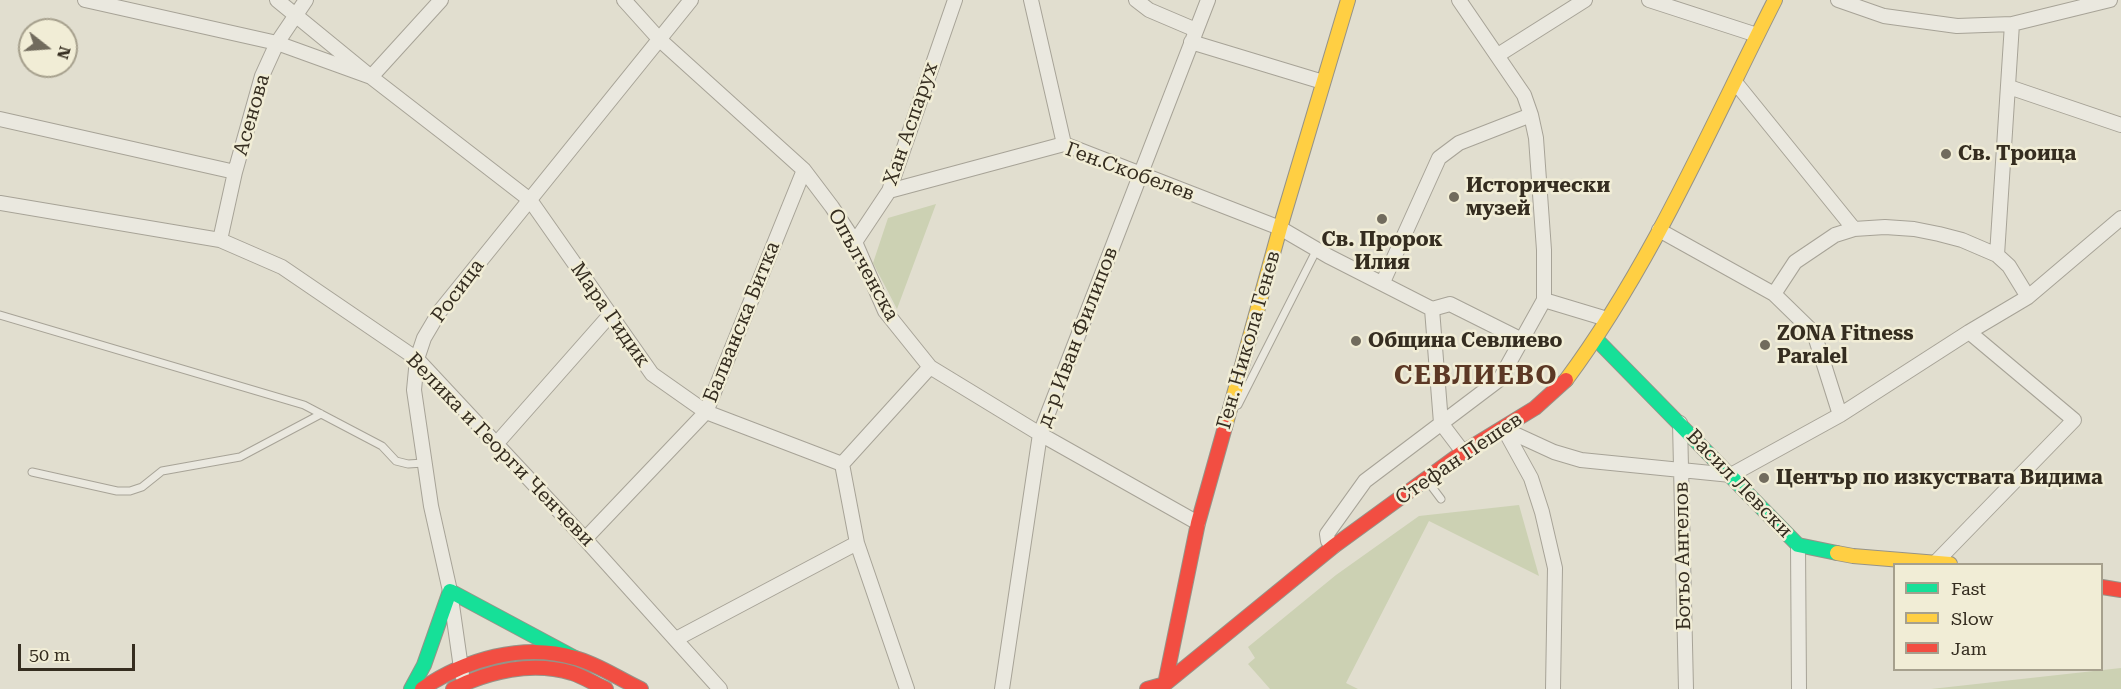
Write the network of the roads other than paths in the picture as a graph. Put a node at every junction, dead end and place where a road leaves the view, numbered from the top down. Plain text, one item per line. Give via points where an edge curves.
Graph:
1 (85, 0) edge
2 (277, 0) edge
3 (306, 0) edge
4 (441, 0) edge
5 (624, 0) edge
6 (691, 0) edge
7 (955, 0) edge
8 (1031, 0) edge
9 (1136, 0) edge
10 (1208, 0) edge
11 (1348, 0) edge
12 (1459, 0) edge
13 (1585, 0) edge
14 (1649, 0) edge
15 (1775, 0) edge
16 (1838, 0) edge
17 (2110, 0) edge
18 (296, 16) junction
19 (2012, 24) junction
20 (1757, 35) junction
21 (1193, 36) junction
22 (660, 40) junction
23 (277, 43) junction
24 (1498, 56) junction
25 (371, 77) junction
26 (1323, 82) junction
27 (1735, 82) junction
28 (2009, 87) junction
29 (1531, 115) junction
30 (0, 119) edge
31 (2121, 125) edge
32 (1064, 144) junction
33 (804, 170) junction
34 (235, 172) junction
35 (1140, 174) junction
36 (889, 191) junction
37 (530, 200) junction
38 (0, 203) edge
39 (2121, 218) edge
40 (1280, 228) junction
41 (1854, 229) junction
42 (1659, 230) junction
43 (220, 240) junction
44 (855, 242) junction
45 (1323, 253) junction
46 (1997, 255) junction
47 (1383, 282) junction
48 (1774, 294) junction
49 (2028, 297) junction
50 (1544, 300) junction
51 (1432, 309) junction
52 (0, 315) edge
53 (610, 315) junction
54 (1607, 319) junction
55 (1969, 332) junction
56 (1596, 339) junction
57 (1522, 340) junction
58 (417, 359) junction
59 (930, 367) junction
60 (1229, 411) junction
61 (706, 412) junction
62 (321, 414) junction
63 (1840, 415) junction
64 (1442, 423) junction
65 (1680, 423) junction
66 (1504, 429) junction
67 (1040, 434) junction
68 (497, 443) junction
69 (1463, 452) junction
70 (424, 463) junction
71 (842, 464) junction
72 (1681, 470) junction
73 (32, 472) dead end
74 (1731, 475) junction
75 (1426, 479) junction
76 (1441, 499) dead end
77 (1198, 523) junction
78 (585, 538) junction
79 (857, 543) junction
80 (1798, 545) junction
81 (1334, 546) junction
82 (1936, 562) junction
83 (1943, 563) edge
84 (2103, 587) edge
85 (2121, 590) edge
86 (450, 591) junction
87 (676, 639) junction
88 (575, 658) junction
89 (461, 668) junction
90 (458, 686) edge
91 (1165, 687) edge
92 (411, 689) edge
93 (423, 689) edge
94 (606, 689) edge
95 (641, 689) edge
96 (720, 689) edge
97 (907, 689) edge
98 (1002, 689) edge
99 (1147, 689) edge
100 (1553, 689) edge
101 (1686, 689) edge
102 (1798, 689) edge

1 - 23 street, Мара Гидик
2 - 18 street, Мара Гидик
3 - 18 street, Асенова
4 - 25 street
5 - 22 street, Опълченска
6 - 22 street, Росица
7 - 36 street, Хан Аспарух
8 - 32 street
9 - 21 street
10 - 21 street, д-р Иван Филипов
11 - 26 street, Ген. Никола Генев
12 - 24 street
13 - 24 street
14 - 20 street
15 - 20 street, Стефан Пешев
16 - 19 street via 1884,16 1957,26
17 - 19 street
18 - 23 street, Асенова
18 - 25 street, Мара Гидик
19 - 28 street
20 - 27 street, Стефан Пешев
21 - 26 street
21 - 35 street, д-р Иван Филипов
22 - 33 street, Опълченска
22 - 37 street, Росица
23 - 25 street, Мара Гидик
23 - 34 street, Асенова via 261,76
24 - 29 street via 1524,95
25 - 37 street, Мара Гидик
26 - 40 street, Ген. Никола Генев
27 - 41 street
27 - 42 street, Стефан Пешев
28 - 31 street
28 - 46 street
29 - 47 street via 1459,143 1439,158
29 - 50 street via 1544,250
30 - 34 street
32 - 35 street, Ген.Скобелев
32 - 36 street, Ген.Скобелев
33 - 44 street, Опълченска
33 - 61 street, Балванска Битка
34 - 43 street, Асенова
35 - 40 street, Ген.Скобелев
35 - 67 street, д-р Иван Филипов
36 - 44 street, Хан Аспарух
37 - 53 street, Мара Гидик
37 - 58 street, Росица via 440,311
38 - 43 street, Велика и Георги Ченчеви
39 - 49 street
40 - 45 street, Ген.Скобелев
40 - 60 street, Ген. Никола Генев
41 - 46 street via 1914,229 1962,240
41 - 48 street via 1835,235 1796,262
42 - 48 street
42 - 54 street, Стефан Пешев
43 - 58 street, Велика и Георги Ченчеви via 282,267
44 - 59 street, Опълченска via 885,311
45 - 47 street, Ген.Скобелев
45 - 60 lane via 1238,405
46 - 49 street via 2009,266
47 - 51 street, Ген.Скобелев
48 - 63 street via 1814,333
49 - 55 street
50 - 54 street
50 - 57 street
51 - 57 street via 1450,304
51 - 64 street
52 - 62 lane via 304,405
53 - 61 street, Мара Гидик via 652,374
53 - 68 street
54 - 56 street, Стефан Пешев
55 - 63 street
55 - 82 street via 2074,420
56 - 65 street, Васил Левски
56 - 66 street, Стефан Пешев via 1566,381
57 - 64 street via 1500,379
58 - 68 street, Велика и Георги Ченчеви
58 - 70 street, Росица via 414,390
59 - 67 street, Опълченска
59 - 71 street
60 - 77 street, Ген. Никола Генев
61 - 71 street, Мара Гидик
61 - 78 street, Балванска Битка
62 - 70 lane via 382,446 396,461
62 - 73 lane via 240,458 162,471 130,491
63 - 74 street
64 - 69 street
64 - 81 street via 1365,481 1327,534
65 - 72 street, Ботьо Ангелов
65 - 74 street, Васил Левски
66 - 69 street, Стефан Пешев
66 - 72 street via 1581,460
66 - 100 street via 1531,477 1555,568
67 - 77 street, Опълченска
67 - 98 street, д-р Иван Филипов
68 - 78 street, Велика и Георги Ченчеви
69 - 75 street, Стефан Пешев
70 - 86 street, Росица
71 - 79 street
72 - 74 street
72 - 101 street, Ботьо Ангелов
74 - 80 street, Васил Левски
75 - 76 lane
75 - 81 street, Стефан Пешев
77 - 91 street, Ген. Никола Генев
78 - 87 street, Велика и Георги Ченчеви
79 - 87 street
79 - 97 street
80 - 82 street, Васил Левски via 1853,556
80 - 102 street
81 - 91 street, Стефан Пешев
82 - 83 street, Васил Левски
84 - 85 street
86 - 88 street
86 - 89 street, Росица
86 - 92 street via 424,665
87 - 96 street, Велика и Георги Ченчеви
88 - 89 street via 524,653
88 - 95 street
89 - 90 street, Росица
89 - 93 street
90 - 94 street via 499,673 545,668 570,672
91 - 99 street, Стефан Пешев

